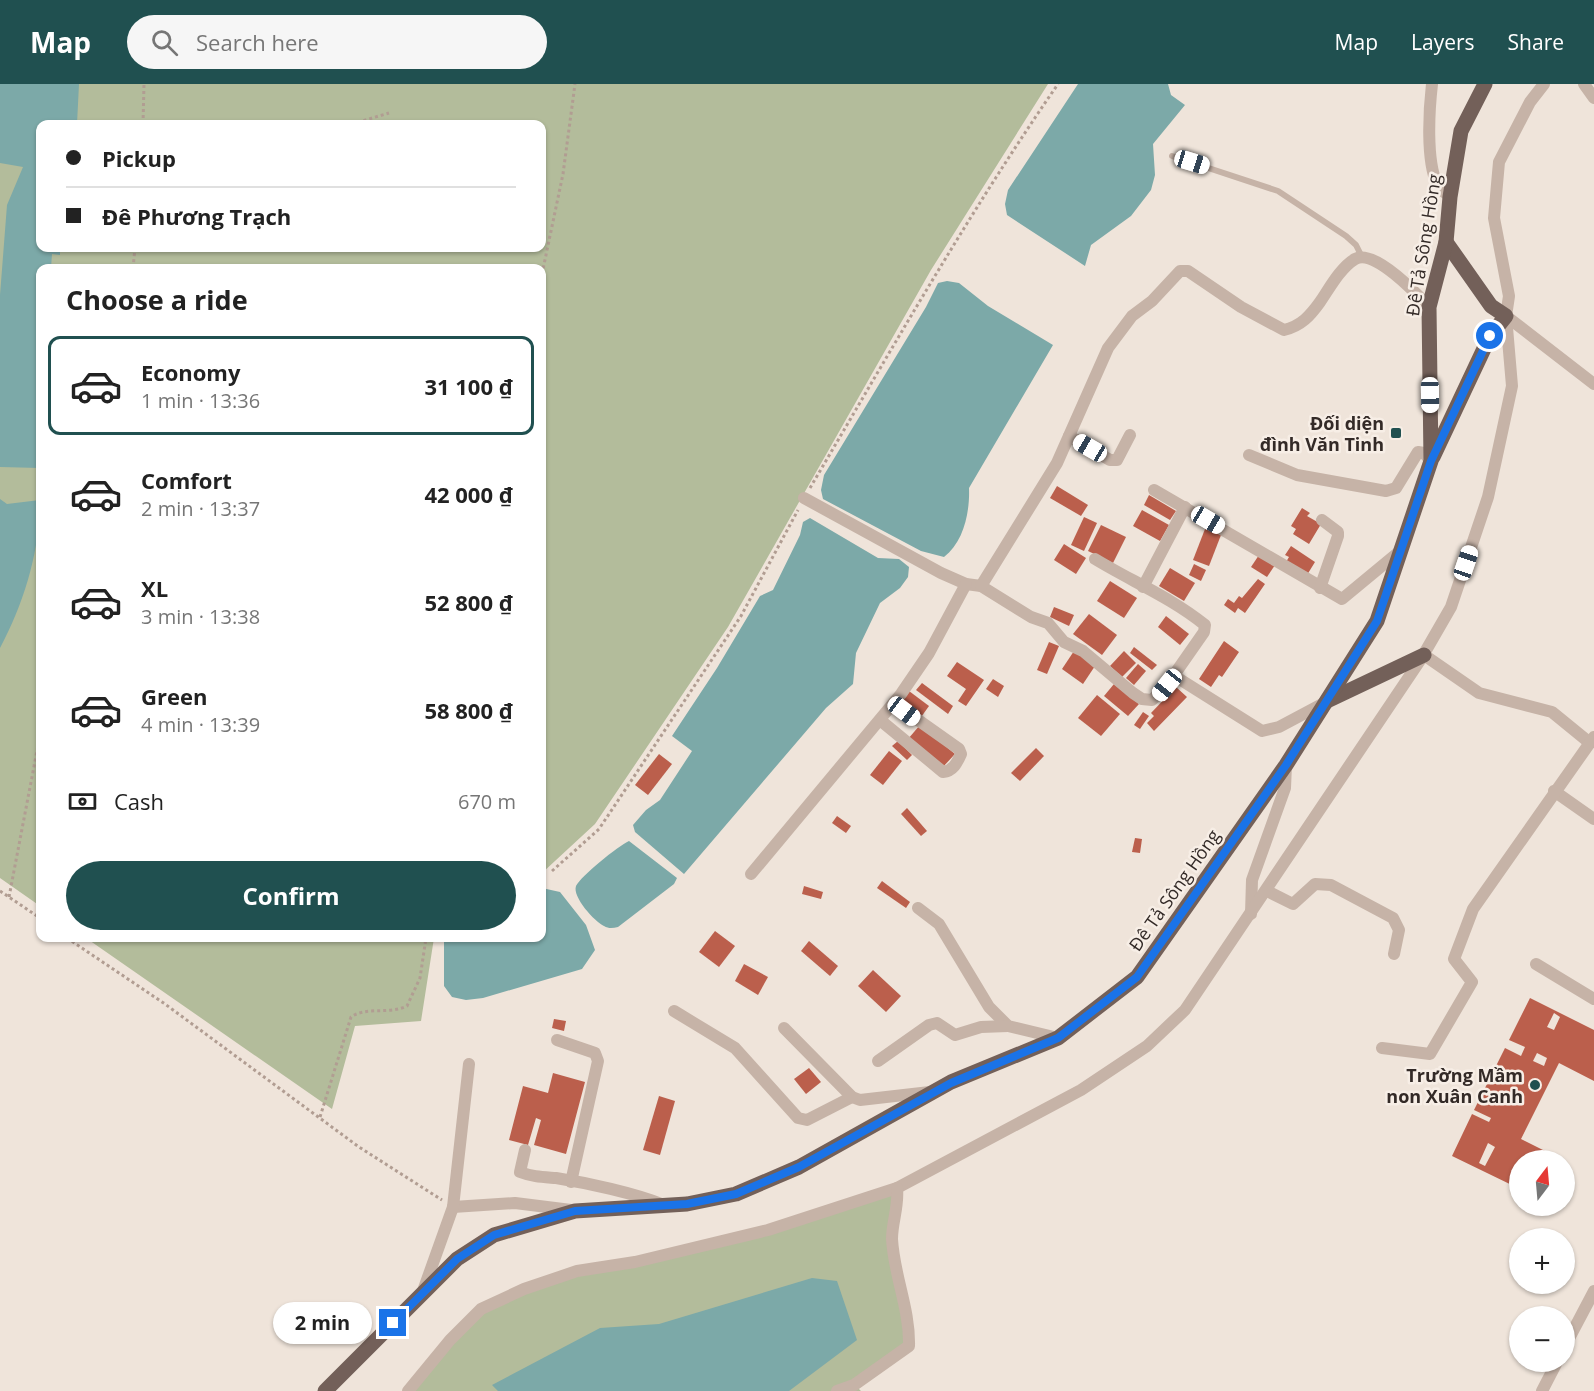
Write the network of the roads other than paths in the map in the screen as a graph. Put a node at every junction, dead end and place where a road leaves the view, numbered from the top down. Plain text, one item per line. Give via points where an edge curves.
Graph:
1 (1432, 84) edge
2 (1485, 84) edge
3 (1544, 84) edge
4 (1584, 84) edge
5 (1594, 98) edge
6 (1172, 156) dead end
7 (1450, 197) junction
8 (1446, 242) junction
9 (1362, 257) junction
10 (1429, 307) junction
11 (1506, 316) junction
12 (1593, 380) edge
13 (1131, 435) dead end
14 (1069, 436) junction
15 (1249, 455) dead end
16 (1431, 461) junction
17 (1154, 490) dead end
18 (804, 498) road end
19 (1185, 507) junction
20 (1322, 520) dead end
21 (1401, 550) junction
22 (1095, 559) dead end
23 (966, 584) junction
24 (981, 585) junction
25 (1143, 587) junction
26 (1320, 588) junction
27 (1424, 655) junction
28 (1173, 675) junction
29 (1327, 701) junction
30 (894, 703) junction
31 (880, 720) junction
32 (1592, 740) edge
33 (1286, 765) junction
34 (1554, 791) junction
35 (1594, 819) edge
36 (752, 874) dead end
37 (1267, 891) junction
38 (918, 908) dead end
39 (1251, 914) junction
40 (1394, 954) dead end
41 (1536, 964) dead end
42 (1594, 999) edge
43 (674, 1011) dead end
44 (1008, 1026) junction
45 (784, 1028) dead end
46 (1058, 1038) junction
47 (557, 1040) dead end
48 (1382, 1048) dead end
49 (878, 1061) dead end
50 (468, 1064) dead end
51 (934, 1092) junction
52 (852, 1097) junction
53 (525, 1150) dead end
54 (571, 1182) junction
55 (897, 1188) junction
56 (665, 1206) junction
57 (453, 1207) junction
58 (575, 1211) junction
59 (1594, 1291) edge
60 (421, 1295) junction
61 (1575, 1327) edge
62 (1553, 1372) edge
63 (331, 1387) edge
64 (1546, 1389) edge
65 (408, 1391) edge
66 (837, 1391) edge

1 - 7 street via 1428,116 1432,160 1437,184
2 - 7 main road, Đê Tả Sông Hồng via 1461,131
3 - 11 street via 1530,102 1499,162 1494,218 1509,296
4 - 5 street
6 - 9 lane via 1278,191 1346,236
7 - 8 main road, Đê Tả Sông Hồng
8 - 10 main road, Đê Tả Sông Hồng
8 - 11 main road via 1491,306
9 - 10 street via 1401,279
9 - 14 street via 1340,274 1302,324 1284,330 1188,271 1180,271 1132,316 1108,348
10 - 16 main road, Đê Tả Sông Hồng
11 - 12 street
11 - 16 main road via 1490,336
11 - 27 street via 1512,386 1488,497 1451,607
13 - 14 street via 1117,460 1110,460
14 - 24 street via 1035,502
15 - 16 street via 1297,475 1386,491 1396,488 1418,452
16 - 21 main road, Đê Tả Sông Hồng
17 - 19 street
18 - 23 street
19 - 25 street
19 - 26 street
20 - 26 street via 1338,536
21 - 26 street via 1342,599
21 - 29 main road, Đê Tả Sông Hồng via 1377,621
22 - 25 street
23 - 24 street
23 - 30 street via 929,653
24 - 28 street via 1031,617 1048,623 1064,642 1083,651 1142,699 1152,700
25 - 28 street via 1205,626
27 - 29 main road
27 - 32 street via 1479,693 1551,712
27 - 37 street
28 - 29 street via 1262,731 1279,727
29 - 33 main road, Đê Tả Sông Hồng
30 - 31 street
30 - 31 street via 959,749 957,764 943,772
31 - 36 street
32 - 34 street
33 - 39 street via 1285,788 1252,880
33 - 46 main road, Đê Tả Sông Hồng via 1137,977
34 - 35 street
34 - 48 street via 1473,909 1454,959 1472,982 1430,1054
37 - 39 street
37 - 40 street via 1293,904 1315,884 1330,885 1393,918 1399,930
38 - 44 street via 939,924 989,1007
39 - 55 street via 1185,1010 1147,1046 1081,1090
41 - 42 street
43 - 52 street via 735,1048 798,1118 807,1120
44 - 46 street
44 - 49 street via 981,1027 955,1035 937,1023 929,1024
45 - 52 street
46 - 51 main road, Đê Tả Sông Hồng
47 - 54 street via 595,1053 598,1061
50 - 57 street
51 - 52 street via 860,1100
51 - 56 main road, Đê Tả Sông Hồng via 799,1167 736,1194
53 - 54 street via 520,1172 534,1178
54 - 56 street via 641,1196
55 - 65 street via 768,1230 635,1262 577,1271 524,1289 481,1309
55 - 66 street via 892,1238 910,1323 909,1346 870,1375
56 - 58 main road, Đê Tả Sông Hồng
57 - 58 street via 515,1203
57 - 60 street
58 - 60 main road, Đê Tả Sông Hồng via 494,1235 457,1259
59 - 61 street
60 - 63 main road, Đê Tả Sông Hồng
62 - 64 street

